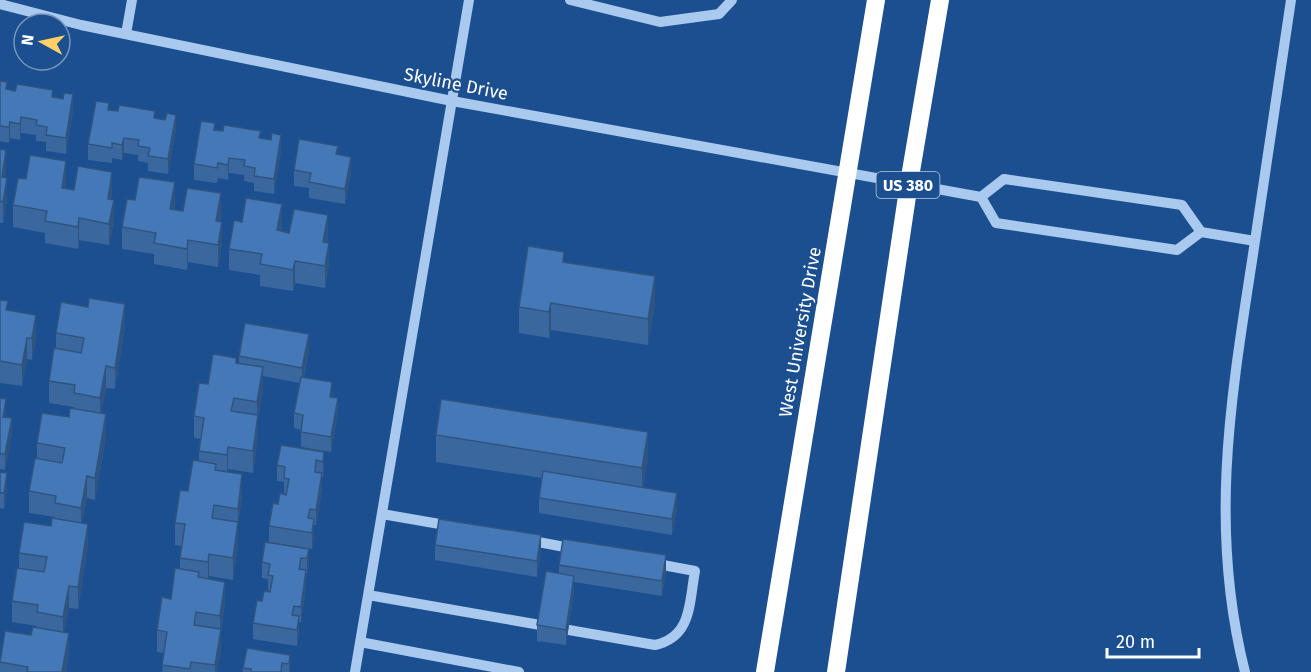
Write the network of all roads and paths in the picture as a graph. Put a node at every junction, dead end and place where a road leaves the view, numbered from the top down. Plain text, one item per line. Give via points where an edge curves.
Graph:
1 (132, 0) edge
2 (469, 0) edge
3 (570, 0) edge
4 (732, 0) edge
5 (876, 0) edge
6 (940, 0) edge
7 (1291, 0) edge
8 (0, 4) edge
9 (126, 34) junction
10 (452, 101) junction
11 (848, 173) junction
12 (909, 183) junction
13 (981, 197) junction
14 (1201, 232) junction
15 (1255, 241) junction
16 (382, 514) junction
17 (463, 529) edge
18 (521, 539) edge
19 (591, 552) edge
20 (637, 560) edge
21 (368, 594) junction
22 (360, 642) junction
23 (355, 672) edge
24 (519, 672) edge
25 (765, 672) edge
26 (836, 672) edge
27 (1245, 672) edge

1 - 9 street
2 - 10 street
3 - 4 street via 660,22 719,14
5 - 11 highway, West University Drive
6 - 12 highway, US 380
7 - 15 street
8 - 9 street, Skyline Drive
9 - 10 street, Skyline Drive
10 - 11 street, Skyline Drive
10 - 16 street
11 - 12 street, Skyline Drive
11 - 25 highway, West University Drive
12 - 13 street, Skyline Drive
12 - 26 highway, US 380
13 - 14 street via 1004,179 1182,205
13 - 14 street via 996,223 1177,250
14 - 15 street
15 - 27 street via 1229,411 1224,493 1233,617
16 - 17 street
16 - 21 street
18 - 19 street
20 - 21 street via 695,571 684,627 671,641 655,645
21 - 22 street
22 - 23 street
22 - 24 street

